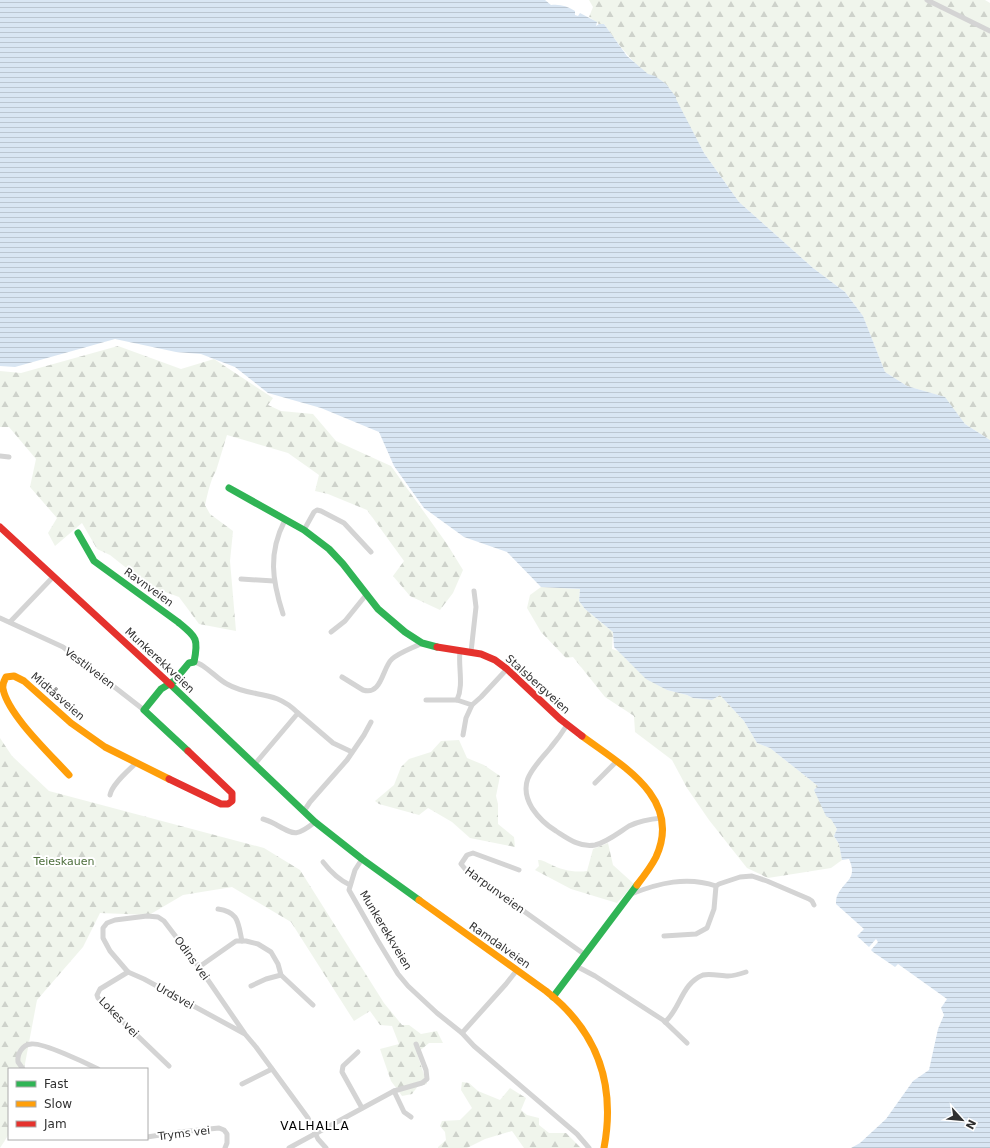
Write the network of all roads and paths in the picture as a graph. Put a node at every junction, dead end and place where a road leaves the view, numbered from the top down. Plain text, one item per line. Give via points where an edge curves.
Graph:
1 (927, 0) edge
2 (990, 31) edge
3 (0, 456) edge
4 (9, 457) dead end
5 (229, 488) dead end
6 (285, 520) junction
7 (0, 527) edge
8 (304, 530) junction
9 (78, 533) dead end
10 (371, 552) dead end
11 (53, 576) junction
12 (241, 579) dead end
13 (274, 581) junction
14 (474, 591) dead end
15 (366, 595) junction
16 (283, 614) dead end
17 (0, 618) edge
18 (10, 622) junction
19 (331, 632) dead end
20 (422, 643) junction
21 (460, 651) junction
22 (471, 652) junction
23 (194, 662) junction
24 (507, 669) junction
25 (342, 677) dead end
26 (169, 684) junction
27 (426, 700) dead end
28 (458, 700) junction
29 (472, 705) junction
30 (144, 710) junction
31 (298, 713) junction
32 (371, 722) dead end
33 (568, 725) junction
34 (463, 735) dead end
35 (352, 752) junction
36 (617, 761) junction
37 (136, 762) junction
38 (254, 765) junction
39 (69, 775) dead end
40 (595, 783) dead end
41 (110, 795) dead end
42 (304, 811) junction
43 (662, 818) junction
44 (263, 819) dead end
45 (315, 822) junction
46 (362, 859) junction
47 (323, 862) dead end
48 (519, 870) dead end
49 (350, 885) junction
50 (716, 886) junction
51 (630, 894) junction
52 (814, 905) dead end
53 (218, 909) dead end
54 (664, 936) dead end
55 (242, 941) junction
56 (110, 951) joint
57 (584, 954) junction
58 (576, 966) junction
59 (199, 967) junction
60 (517, 970) junction
61 (128, 972) junction
62 (746, 972) dead end
63 (281, 976) junction
64 (251, 986) dead end
65 (553, 997) junction
66 (313, 1005) dead end
67 (665, 1022) junction
68 (462, 1033) junction
69 (245, 1034) junction
70 (687, 1043) dead end
71 (416, 1044) dead end
72 (358, 1052) dead end
73 (169, 1066) dead end
74 (22, 1068) edge
75 (96, 1068) edge
76 (272, 1069) junction
77 (242, 1084) dead end
78 (394, 1091) junction
79 (362, 1108) junction
80 (411, 1117) dead end
81 (315, 1134) junction
82 (148, 1137) edge
83 (605, 1146) edge
84 (225, 1148) edge
85 (289, 1148) edge
86 (326, 1148) edge
87 (588, 1148) edge

1 - 2 street
3 - 4 street
5 - 6 street, Stalsbergveien
6 - 8 street, Stalsbergveien
6 - 13 street via 275,545
7 - 11 street, Munkerekkveien
8 - 10 street via 314,512 321,511 344,523
8 - 15 street, Stalsbergveien via 329,549
9 - 23 street, Ravnveien via 94,561 193,635 197,646
11 - 18 street
11 - 26 street, Munkerekkveien
12 - 13 street
13 - 16 street
14 - 22 street via 476,607
15 - 19 street via 345,621
15 - 20 street, Stalsbergveien via 395,625
17 - 18 street, Vestliveien
18 - 30 street, Vestliveien via 68,650
20 - 21 street, Stalsbergveien
20 - 25 street via 393,658 373,690 363,690
21 - 22 street, Stalsbergveien
21 - 28 street via 461,691
22 - 24 street, Stalsbergveien via 489,657
23 - 26 street via 189,663
23 - 31 street via 201,664 230,686 280,699
24 - 29 street
24 - 33 street, Stalsbergveien
26 - 30 street via 158,692
26 - 38 street, Munkerekkveien
27 - 28 street
28 - 29 street
29 - 34 street via 466,718
30 - 37 street, Midtåsveien via 224,784 233,795 233,801 226,805 221,804
31 - 35 street via 333,742
31 - 38 street
32 - 35 street
33 - 36 street, Stalsbergveien
33 - 43 street via 535,765 526,782 527,799 544,822 573,841 590,846 604,842 638,823
35 - 42 street
36 - 40 street
36 - 43 street, Stalsbergveien via 650,790
37 - 39 street, Midtåsveien via 85,734 21,678 6,677 3,688 13,708
37 - 41 street via 115,784
38 - 42 street, Munkerekkveien
42 - 45 street, Ramdalveien
43 - 51 street, Stalsbergveien via 663,835 658,854
44 - 45 street via 296,833 302,832
45 - 46 street, Ramdalveien
46 - 49 street, Munkerekkveien
46 - 60 street, Ramdalveien
47 - 49 street, Munkerekkveien
48 - 57 street, Harpunveien via 473,853 467,855 461,864
49 - 68 street, Munkerekkveien via 350,892 398,974 425,1002
50 - 51 street via 705,882 682,880
50 - 52 street via 740,877 752,876 809,899
50 - 54 street via 714,909 707,928 696,934
51 - 57 street, Stalsbergveien
53 - 55 street via 230,912 237,919
55 - 59 street via 230,944
55 - 63 street via 258,944 271,952
56 - 59 street, Odins vei via 102,935 107,923 154,916 164,921
56 - 61 street, Urdsvei
57 - 58 street, Stalsbergveien
58 - 65 street, Stalsbergveien
58 - 67 street
59 - 69 street, Odins vei
60 - 65 street, Ramdalveien
60 - 68 street
61 - 69 street, Urdsvei
61 - 73 street, Lokes vei via 100,989 98,998
62 - 67 street via 728,976 706,975 700,978 686,987
63 - 64 street
63 - 66 street
65 - 83 street, Ramdalveien via 568,1011 592,1043 604,1074 608,1104
67 - 70 street
68 - 87 street, Munkerekkveien via 576,1134
69 - 76 street, Odins vei
71 - 78 street via 427,1079 422,1083
72 - 79 street via 343,1066 342,1072
74 - 75 street via 18,1062 19,1053 31,1044 41,1045
76 - 77 street
76 - 81 street, Odins vei via 308,1118
78 - 79 street
78 - 80 street via 404,1112
79 - 81 street
81 - 85 street
81 - 86 street, Odins vei
82 - 84 street, Tryms vei via 219,1128 227,1134

